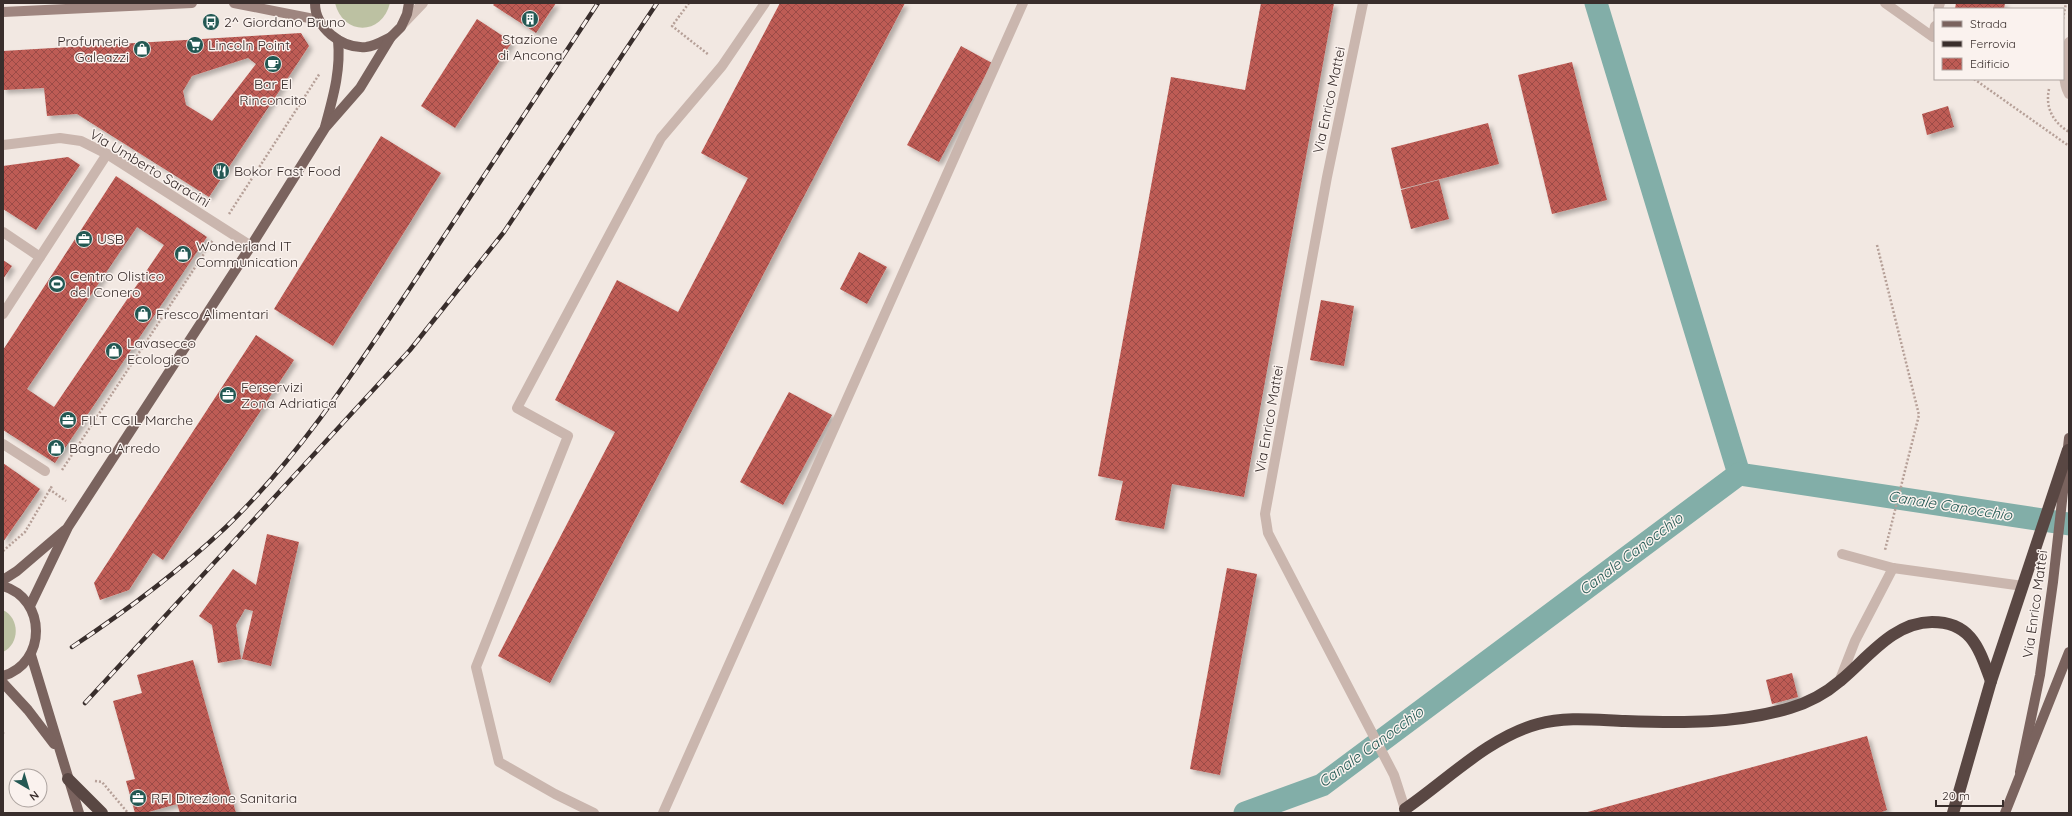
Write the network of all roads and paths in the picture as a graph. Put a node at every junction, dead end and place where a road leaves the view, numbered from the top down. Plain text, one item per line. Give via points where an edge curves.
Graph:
1 (192, 3) edge
2 (234, 3) edge
3 (315, 3) edge
4 (409, 3) edge
5 (423, 3) edge
6 (689, 3) edge
7 (765, 3) edge
8 (1023, 3) edge
9 (1363, 3) edge
10 (1884, 3) edge
11 (2066, 3) edge
12 (3, 12) edge
13 (2064, 14) edge
14 (319, 20) junction
15 (401, 26) junction
16 (1934, 32) edge
17 (391, 37) junction
18 (338, 40) junction
19 (2069, 42) edge
20 (722, 66) junction
21 (322, 69) dead end
22 (1975, 80) edge
23 (2050, 86) dead end
24 (2069, 94) edge
25 (325, 128) junction
26 (2069, 132) edge
27 (3, 145) edge
28 (2069, 146) edge
29 (107, 154) junction
30 (221, 227) junction
31 (3, 232) edge
32 (1877, 245) dead end
33 (250, 246) junction
34 (40, 257) junction
35 (3, 314) edge
36 (3, 444) edge
37 (2068, 444) edge
38 (46, 470) dead end
39 (58, 477) dead end
40 (53, 483) dead end
41 (68, 527) junction
42 (1887, 540) dead end
43 (3, 551) edge
44 (1842, 554) dead end
45 (1893, 568) junction
46 (3, 580) edge
47 (2024, 582) junction
48 (3, 586) edge
49 (30, 606) junction
50 (2069, 652) edge
51 (31, 654) junction
52 (3, 676) edge
53 (1990, 681) junction
54 (1839, 682) junction
55 (3, 683) edge
56 (58, 750) junction
57 (2020, 772) junction
58 (68, 778) junction
59 (579, 810) edge
60 (1405, 811) edge
61 (79, 813) edge
62 (102, 813) edge
63 (594, 813) edge
64 (663, 813) edge
65 (1953, 813) edge
66 (2005, 813) edge

1 - 12 main road
2 - 14 main road
3 - 14 main road
4 - 15 main road
5 - 15 street
6 - 20 path via 672,26
7 - 20 street
8 - 64 street
9 - 60 street, Via Enrico Mattei via 1327,177 1265,514 1268,533 1394,775
10 - 16 street via 1933,37
11 - 13 path
14 - 18 main road via 327,32
15 - 17 main road
17 - 18 main road via 379,44 365,47 351,46
17 - 25 main road via 360,88
18 - 25 main road via 338,77
19 - 24 street via 2064,66 2064,81
20 - 59 street via 661,138 517,408 568,436 476,667 499,762
21 - 30 path
22 - 28 path
23 - 26 path via 2047,100 2051,113 2058,124
25 - 33 main road
27 - 29 street, Via Umberto Saracini via 60,138 82,141
29 - 30 street, Via Umberto Saracini
29 - 34 street
30 - 33 street, Via Umberto Saracini
30 - 39 path
31 - 34 street
32 - 42 path via 1919,415
33 - 41 main road
34 - 35 street
36 - 38 street
37 - 47 highway
37 - 57 main road, Via Enrico Mattei via 2040,675
40 - 43 path via 25,532
41 - 46 main road
41 - 49 main road
44 - 45 street
45 - 47 street
45 - 54 street via 1855,641
47 - 53 highway
48 - 49 main road via 16,592
49 - 51 main road via 37,632
50 - 57 main road, Via Enrico Mattei
51 - 52 main road via 17,670
51 - 56 main road
53 - 54 highway via 1973,639 1956,626 1931,622 1910,627 1888,639
53 - 65 highway
54 - 60 highway via 1796,706 1744,717 1678,722 1563,720 1538,724 1517,731 1492,745
55 - 56 main road via 28,710
56 - 58 main road
57 - 66 main road, Via Enrico Mattei
58 - 61 main road
58 - 62 highway
59 - 63 street

